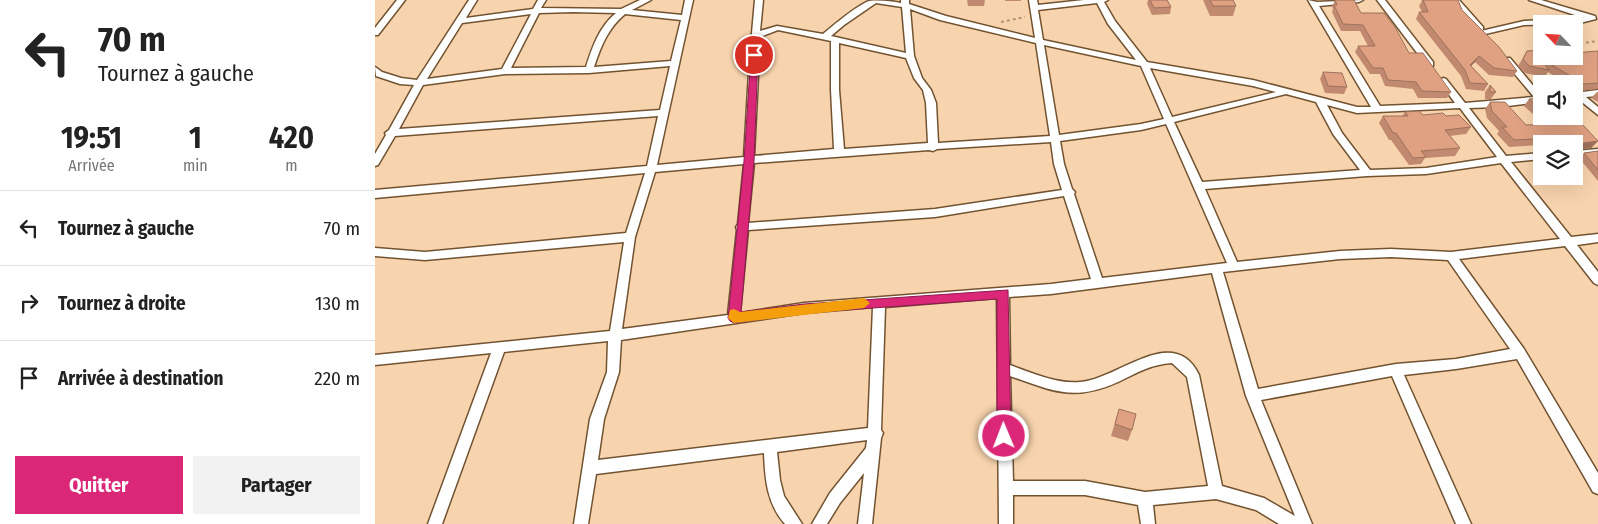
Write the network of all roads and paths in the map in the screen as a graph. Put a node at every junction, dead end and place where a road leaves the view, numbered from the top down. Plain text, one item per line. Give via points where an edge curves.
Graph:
1 (401, 0) edge
2 (473, 0) edge
3 (542, 0) edge
4 (647, 0) edge
5 (689, 0) edge
6 (759, 0) edge
7 (875, 0) edge
8 (1101, 0) edge
9 (1359, 0) edge
10 (1381, 0) edge
11 (1455, 0) edge
12 (1533, 0) edge
13 (637, 1) edge
14 (1313, 2) edge
15 (906, 3) edge
16 (1035, 8) edge
17 (537, 11) junction
18 (619, 12) junction
19 (685, 18) junction
20 (1595, 20) edge
21 (460, 21) junction
22 (979, 26) junction
23 (375, 33) edge
24 (1483, 33) junction
25 (757, 35) junction
26 (825, 37) junction
27 (835, 40) junction
28 (1490, 40) edge
29 (1038, 41) junction
30 (1598, 41) edge
31 (1583, 43) edge
32 (1503, 55) edge
33 (910, 56) junction
34 (674, 63) junction
35 (1144, 64) junction
36 (375, 70) edge
37 (589, 70) junction
38 (505, 71) junction
39 (420, 83) junction
40 (1533, 90) edge
41 (1289, 91) junction
42 (1598, 93) edge
43 (1583, 94) edge
44 (1533, 100) edge
45 (1583, 100) edge
46 (1320, 101) junction
47 (1461, 105) junction
48 (1378, 110) junction
49 (663, 112) junction
50 (1598, 112) edge
51 (1168, 121) junction
52 (390, 133) junction
53 (1054, 139) junction
54 (933, 148) junction
55 (839, 152) junction
56 (1598, 152) edge
57 (1583, 153) edge
58 (1533, 157) edge
59 (1505, 159) junction
60 (749, 161) junction
61 (375, 163) edge
62 (651, 169) junction
63 (1367, 173) junction
64 (1199, 186) junction
65 (1070, 192) junction
66 (375, 194) edge
67 (741, 227) junction
68 (630, 237) junction
69 (1598, 238) edge
70 (1570, 241) junction
71 (375, 252) edge
72 (1451, 256) junction
73 (1233, 267) junction
74 (1216, 269) junction
75 (1598, 280) edge
76 (1098, 283) junction
77 (1003, 294) junction
78 (879, 302) junction
79 (734, 318) junction
80 (615, 335) junction
81 (500, 347) junction
82 (1520, 353) junction
83 (375, 360) edge
84 (1003, 368) junction
85 (1396, 370) junction
86 (1253, 396) junction
87 (876, 433) junction
88 (770, 447) junction
89 (874, 448) junction
90 (590, 468) junction
91 (1598, 486) edge
92 (1005, 488) junction
93 (1216, 492) junction
94 (1145, 499) junction
95 (435, 524) edge
96 (581, 524) edge
97 (795, 524) edge
98 (819, 524) edge
99 (865, 524) edge
100 (1006, 524) edge
101 (1148, 524) edge
102 (1293, 524) edge
103 (1305, 524) edge
104 (1464, 524) edge

1 - 23 street
2 - 21 street
3 - 17 street
4 - 13 street
5 - 19 street
6 - 25 street
7 - 15 street
7 - 26 street
8 - 16 street
8 - 35 street via 1111,22
9 - 14 street
10 - 47 street
11 - 24 street
12 - 20 street
13 - 18 street
14 - 48 street
15 - 22 street via 943,18
15 - 33 street
16 - 22 path
16 - 29 street
17 - 18 street
17 - 21 street
17 - 38 street
18 - 19 street
18 - 37 street via 599,38
19 - 34 street
20 - 24 street via 1524,22
21 - 39 street
22 - 29 street
24 - 28 street
25 - 26 street via 780,28
25 - 60 street
26 - 27 street
27 - 33 street
27 - 55 street
29 - 35 street
29 - 53 street
30 - 31 path
32 - 40 street
33 - 54 street via 929,96
34 - 37 street
34 - 49 street
35 - 41 street
35 - 51 street
36 - 39 street via 400,81
37 - 38 street
38 - 39 street
39 - 52 street
41 - 46 street
41 - 51 street
42 - 43 street
44 - 47 street
45 - 50 street
46 - 48 street via 1357,110
46 - 63 street via 1338,134
47 - 48 street
47 - 59 street
49 - 52 street
49 - 62 street
51 - 53 street
51 - 64 street
52 - 61 street
53 - 54 street
53 - 65 street
54 - 55 street
55 - 60 street
56 - 57 street
58 - 59 street
59 - 63 street via 1426,172
59 - 70 street
60 - 62 street
60 - 67 street
62 - 66 street
62 - 68 street
63 - 64 street
64 - 73 street
65 - 67 street via 935,213
65 - 76 street
67 - 79 street
68 - 71 street via 425,256
68 - 80 street
69 - 70 street
70 - 72 street
70 - 75 street
72 - 73 street via 1340,255
72 - 82 street
73 - 74 street
74 - 76 street
74 - 86 street
76 - 77 street
77 - 78 street
77 - 84 street
78 - 79 street
78 - 87 street
79 - 80 street
80 - 81 street
80 - 90 street via 613,372 597,420
81 - 83 street
81 - 95 street
82 - 85 street
82 - 91 street
84 - 92 street
84 - 93 street via 1055,385 1080,388 1095,386 1149,362 1172,358 1183,363 1193,375
85 - 86 street
85 - 104 street
86 - 103 street
87 - 88 street
87 - 89 street
88 - 90 street
88 - 97 street via 773,493 782,512
89 - 98 street
89 - 99 street
90 - 96 street
92 - 94 street via 1085,488
92 - 100 street
93 - 94 street
93 - 102 street via 1259,503
94 - 101 street

